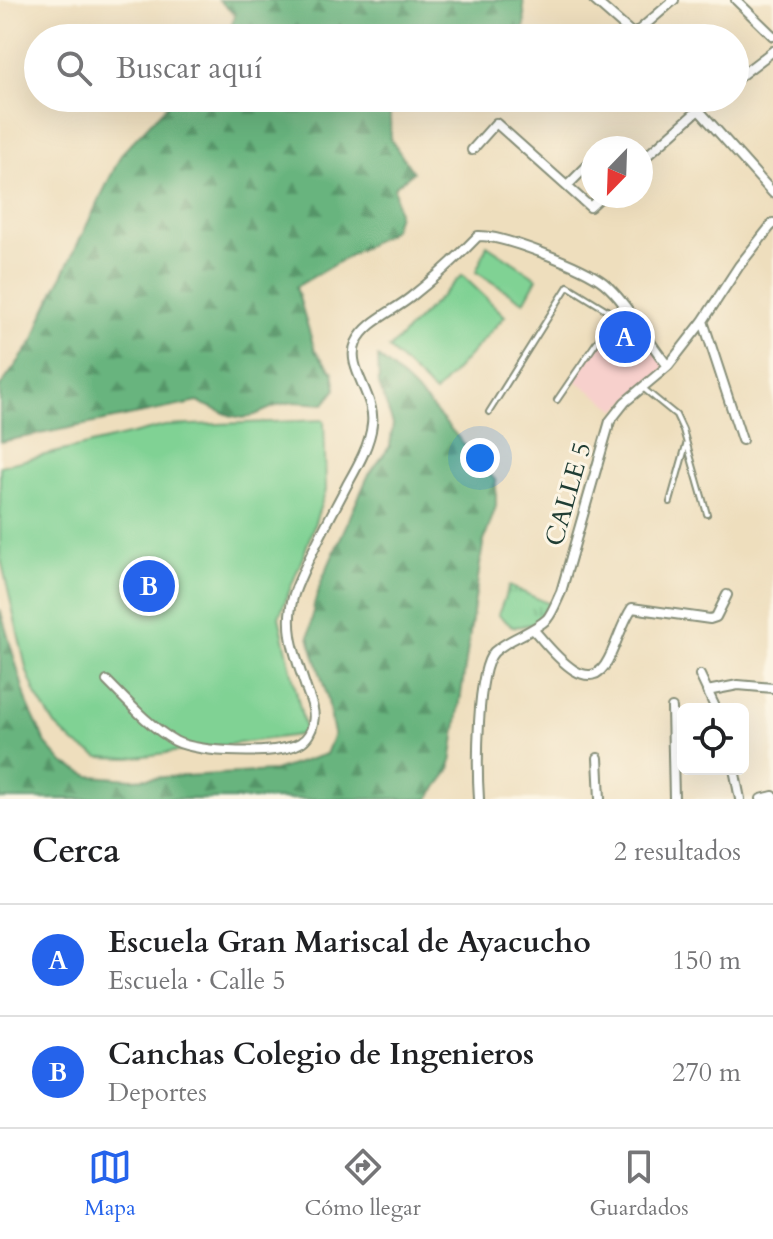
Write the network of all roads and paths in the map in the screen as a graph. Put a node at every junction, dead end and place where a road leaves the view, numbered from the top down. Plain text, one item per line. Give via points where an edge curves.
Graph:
1 (594, 0) edge
2 (674, 0) edge
3 (736, 0) edge
4 (620, 24) edge
5 (648, 24) edge
6 (773, 36) edge
7 (773, 51) edge
8 (749, 69) edge
9 (694, 112) edge
10 (700, 112) edge
11 (472, 150) dead end
12 (653, 150) edge
13 (581, 172) edge
14 (567, 186) junction
15 (773, 193) edge
16 (581, 199) edge
17 (773, 223) edge
18 (622, 305) junction
19 (615, 315) junction
20 (703, 321) junction
21 (668, 366) junction
22 (643, 389) junction
23 (557, 400) dead end
24 (489, 412) dead end
25 (742, 440) dead end
26 (686, 442) junction
27 (670, 502) dead end
28 (707, 514) dead end
29 (727, 595) dead end
30 (533, 629) junction
31 (700, 675) dead end
32 (107, 681) dead end
33 (773, 688) edge
34 (707, 691) junction
35 (713, 703) edge
36 (672, 708) dead end
37 (598, 758) dead end
38 (735, 775) edge
39 (773, 796) edge
40 (479, 799) edge
41 (600, 799) edge
42 (674, 799) edge
43 (740, 799) edge
44 (761, 799) edge

1 - 4 street
2 - 5 street
3 - 6 street
7 - 8 street
9 - 12 street
10 - 15 street
11 - 14 street via 496,123
13 - 14 street
14 - 16 street
17 - 20 street, CALLE 5
18 - 19 lane
18 - 21 street
18 - 32 street via 604,283 588,274 509,241 478,236 440,274 365,329 355,344 354,360 370,397 372,426 294,595 290,620 291,645 314,709 314,722 303,742 271,750 187,746 144,718
19 - 23 lane
19 - 24 lane via 568,286
20 - 21 street, CALLE 5
20 - 25 street
21 - 22 street, CALLE 5
22 - 26 lane via 676,415
22 - 30 street, CALLE 5 via 610,421 561,592 548,618
26 - 27 lane
26 - 28 lane
29 - 30 street via 710,619 635,607 603,670 593,675 581,675 568,666
30 - 40 street, CALLE 5 via 493,653 486,666
31 - 34 street
33 - 34 street via 738,685
34 - 35 street
36 - 42 street
37 - 41 street
38 - 43 street
39 - 44 street

